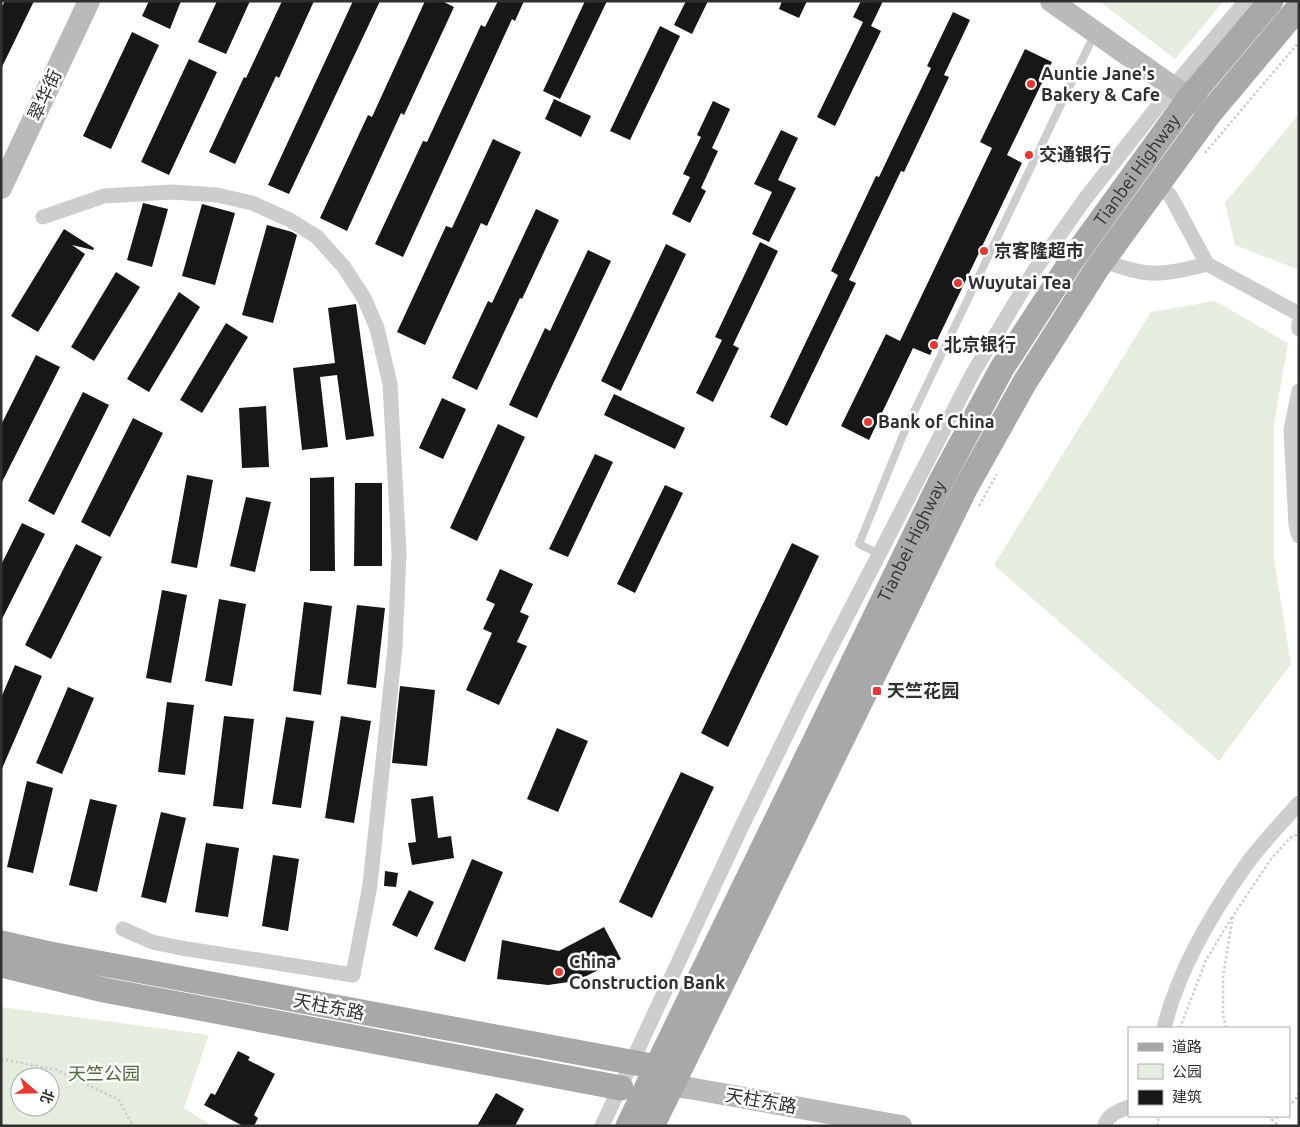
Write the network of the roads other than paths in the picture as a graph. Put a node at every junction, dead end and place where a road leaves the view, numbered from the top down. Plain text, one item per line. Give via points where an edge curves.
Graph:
1 (89, 1) edge
2 (1052, 1) edge
3 (1246, 1) edge
4 (1271, 1) edge
5 (1299, 7) edge
6 (1095, 32) junction
7 (1181, 92) junction
8 (1210, 113) junction
9 (2, 185) edge
10 (1157, 186) junction
11 (43, 217) dead end
12 (1103, 261) junction
13 (1207, 264) junction
14 (1299, 314) edge
15 (1299, 323) edge
16 (1299, 329) edge
17 (1299, 391) edge
18 (1299, 536) edge
19 (879, 554) junction
20 (1299, 803) edge
21 (123, 929) dead end
22 (1, 942) edge
23 (1, 965) edge
24 (1164, 1027) edge
25 (632, 1064) junction
26 (659, 1079) junction
27 (621, 1088) junction
28 (1128, 1107) edge
29 (602, 1126) edge
30 (628, 1126) edge
31 (652, 1126) edge
32 (901, 1126) edge
33 (1105, 1126) edge

1 - 9 street, 翠华街
2 - 6 street
3 - 7 street
4 - 7 main road, Tianbei Highway
5 - 8 main road, Tianbei Highway
6 - 7 street
6 - 19 lane via 903,435 859,544
7 - 8 street
7 - 19 street via 1085,199 1034,271 973,373
7 - 26 main road, Tianbei Highway via 1002,368 941,481
8 - 10 main road, Tianbei Highway
10 - 12 main road, Tianbei Highway
10 - 13 street via 1170,195
11 - 21 street via 104,196 171,192 217,195 244,201 290,220 317,237 344,267 364,298 376,328 390,384 399,553 395,647 370,885 353,975 181,948 152,942
12 - 13 street via 1155,274
12 - 26 main road, Tianbei Highway via 1025,382 965,489
13 - 14 street
15 - 16 street
17 - 18 street via 1290,430
19 - 25 street via 754,802
20 - 24 street via 1245,867 1205,928 1182,972
22 - 25 main road, 天柱东路
23 - 27 main road, 天柱东路 via 104,990
25 - 26 main road, 天柱东路
25 - 27 street
26 - 27 street
26 - 30 main road, Tianbei Highway
26 - 31 main road, Tianbei Highway
26 - 32 street, 天柱东路 via 689,1088
27 - 29 street
28 - 33 street via 1114,1113 1106,1120

